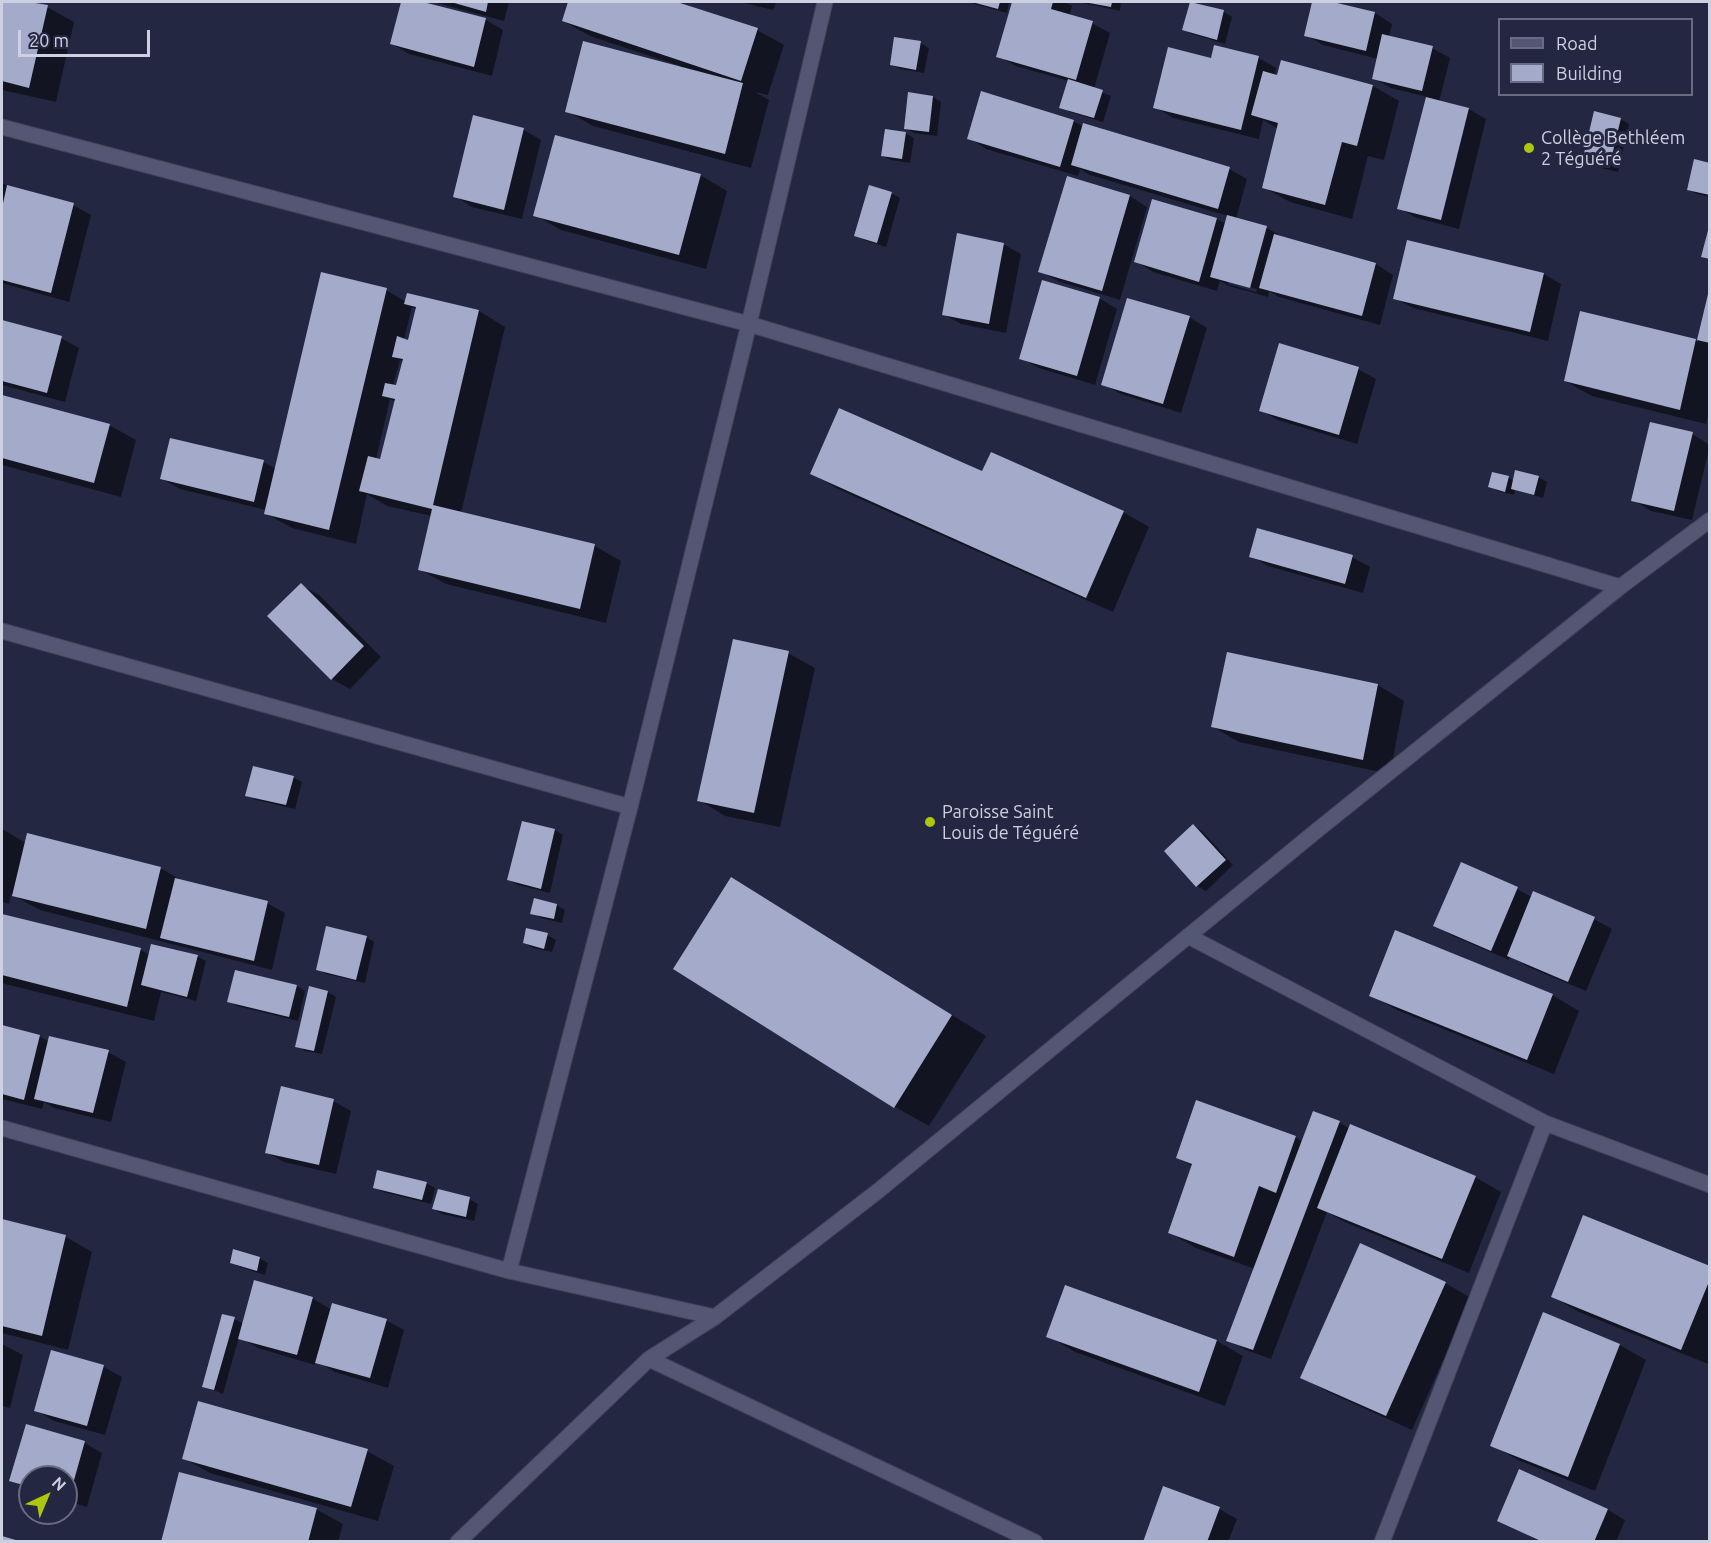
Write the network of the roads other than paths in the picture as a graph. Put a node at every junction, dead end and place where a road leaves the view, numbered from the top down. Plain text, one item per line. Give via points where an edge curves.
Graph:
1 (825, 2) edge
2 (2, 126) edge
3 (749, 324) junction
4 (1710, 520) edge
5 (1620, 587) junction
6 (2, 631) edge
7 (630, 807) junction
8 (1188, 936) junction
9 (1545, 1123) junction
10 (2, 1128) edge
11 (1710, 1185) edge
12 (509, 1271) junction
13 (715, 1317) junction
14 (649, 1359) junction
15 (458, 1542) edge
16 (1035, 1542) edge
17 (1382, 1542) edge

1 - 3 street
2 - 3 street
3 - 5 street
3 - 7 street
4 - 5 street
5 - 8 street
6 - 7 street
7 - 12 street
8 - 9 street
8 - 13 street via 878,1191
9 - 11 street
9 - 17 street
10 - 12 street
12 - 13 street
13 - 14 street
14 - 15 street
14 - 16 street

